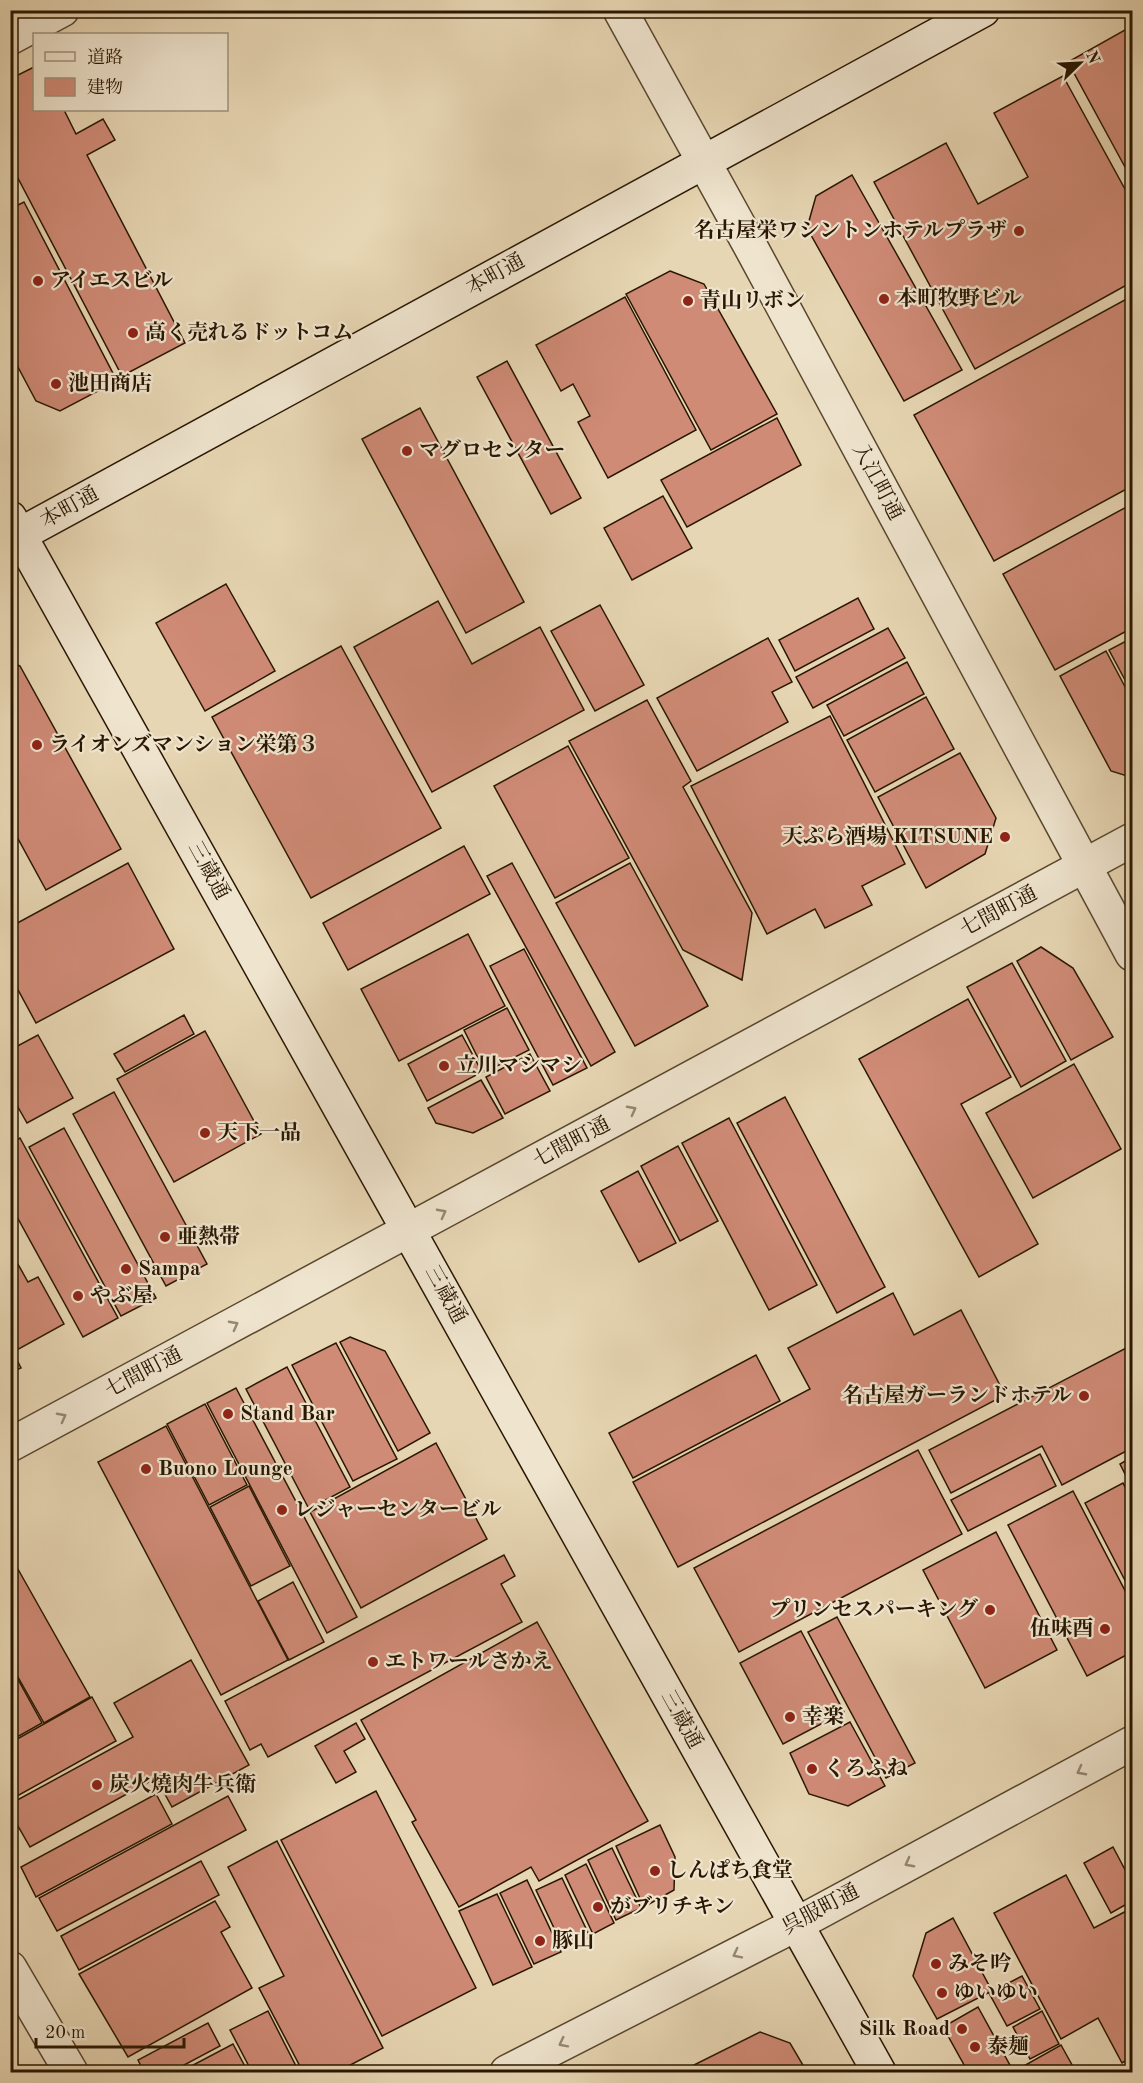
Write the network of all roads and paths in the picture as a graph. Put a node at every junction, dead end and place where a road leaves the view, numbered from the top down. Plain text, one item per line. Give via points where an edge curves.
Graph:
1 (62, 10) edge
2 (620, 10) edge
3 (983, 10) edge
4 (10, 38) edge
5 (704, 161) junction
6 (14, 531) edge
7 (1132, 840) edge
8 (1085, 866) junction
9 (1132, 954) edge
10 (409, 1231) junction
11 (10, 1445) edge
12 (1132, 1743) edge
13 (795, 1924) junction
14 (10, 1968) edge
15 (71, 2073) edge
16 (507, 2073) edge
17 (879, 2073) edge

1 - 4 street
2 - 5 street, 入江町通
3 - 5 street, 本町通
5 - 6 street, 本町通
5 - 8 street, 入江町通
6 - 10 street, 三蔵通
7 - 8 street, 七間町通
8 - 9 street, 入江町通
10 -> 8 street, 七間町通
11 -> 10 street, 七間町通
10 - 13 street, 三蔵通
12 -> 13 street, 呉服町通
13 -> 16 street, 呉服町通
13 - 17 street, 三蔵通
14 - 15 street

